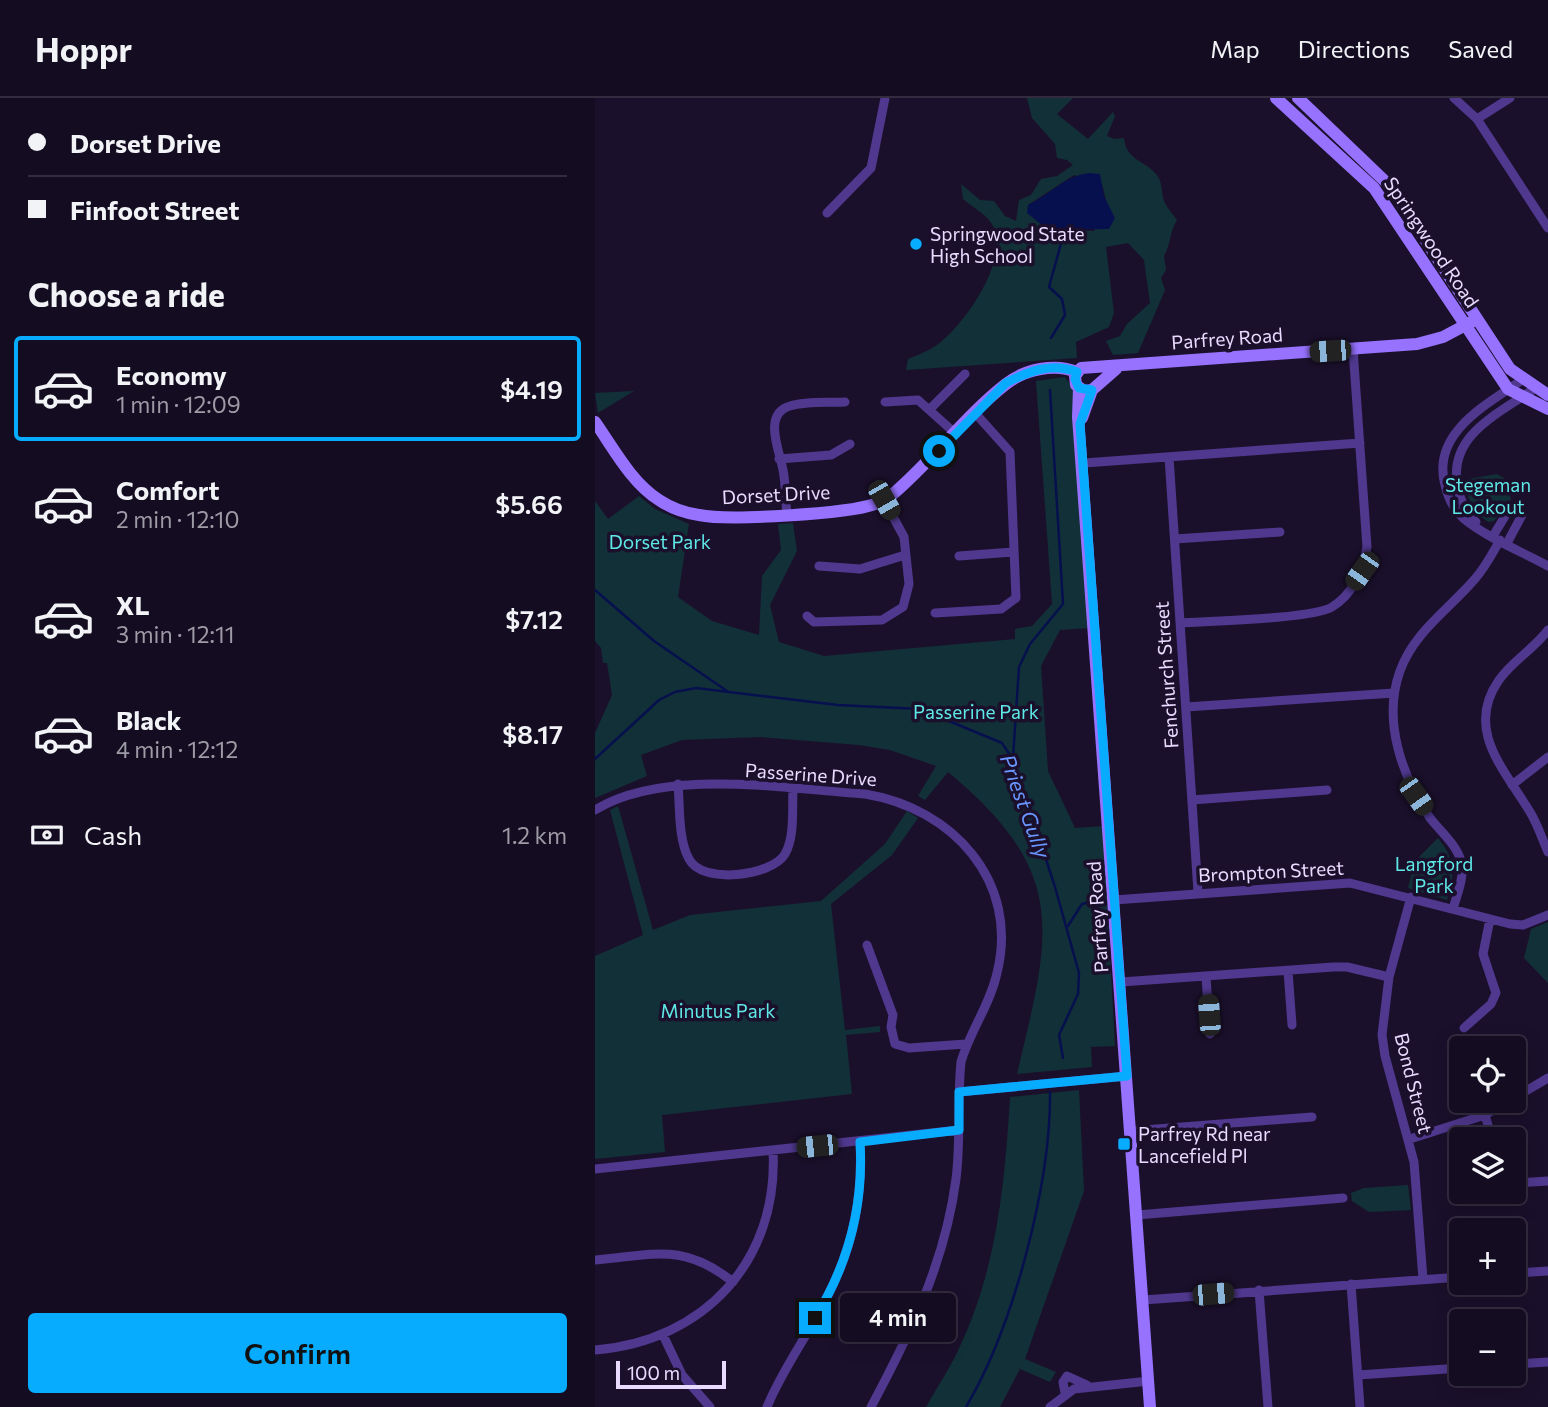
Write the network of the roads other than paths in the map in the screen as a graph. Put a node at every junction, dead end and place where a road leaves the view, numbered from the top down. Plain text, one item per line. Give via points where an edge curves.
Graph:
1 (885, 98) edge
2 (1276, 98) edge
3 (1298, 98) edge
4 (1454, 98) edge
5 (1510, 98) edge
6 (1478, 119) junction
7 (827, 213) dead end
8 (1548, 228) edge
9 (1451, 304) junction
10 (1479, 323) junction
11 (1467, 330) junction
12 (1443, 337) junction
13 (1417, 344) junction
14 (1353, 349) junction
15 (965, 373) dead end
16 (1086, 380) junction
17 (1521, 380) junction
18 (1535, 388) junction
19 (1508, 389) junction
20 (1548, 395) edge
21 (1522, 398) junction
22 (845, 402) dead end
23 (885, 402) dead end
24 (930, 409) junction
25 (1548, 409) edge
26 (976, 414) junction
27 (595, 422) edge
28 (956, 434) junction
29 (1360, 443) junction
30 (850, 444) dead end
31 (1169, 457) junction
32 (779, 459) junction
33 (1084, 463) junction
34 (884, 500) junction
35 (787, 514) junction
36 (1484, 531) junction
37 (1280, 532) dead end
38 (1175, 539) junction
39 (1500, 540) junction
40 (1013, 552) junction
41 (905, 555) junction
42 (959, 556) dead end
43 (819, 566) dead end
44 (1548, 566) edge
45 (935, 613) dead end
46 (807, 616) dead end
47 (1180, 623) junction
48 (1548, 630) edge
49 (1394, 692) junction
50 (1186, 707) junction
51 (1548, 757) edge
52 (678, 784) junction
53 (1512, 785) junction
54 (793, 789) junction
55 (1327, 790) dead end
56 (1192, 800) junction
57 (595, 810) edge
58 (1548, 852) edge
59 (1198, 892) junction
60 (1411, 897) junction
61 (1114, 900) junction
62 (1453, 909) junction
63 (1548, 915) edge
64 (1490, 919) junction
65 (867, 944) dead end
66 (1289, 971) junction
67 (1206, 977) junction
68 (1389, 977) junction
69 (1121, 982) junction
70 (1292, 1025) dead end
71 (1464, 1028) dead end
72 (1210, 1034) dead end
73 (966, 1044) junction
74 (1127, 1076) junction
75 (1548, 1078) edge
76 (1526, 1091) edge
77 (959, 1092) junction
78 (1488, 1113) edge
79 (1485, 1115) junction
80 (1312, 1117) dead end
81 (1488, 1127) edge
82 (959, 1130) junction
83 (1131, 1131) junction
84 (1410, 1139) junction
85 (860, 1142) junction
86 (773, 1150) junction
87 (595, 1169) edge
88 (1548, 1181) edge
89 (1526, 1182) edge
90 (1343, 1198) dead end
91 (1137, 1215) junction
92 (595, 1260) edge
93 (1548, 1271) edge
94 (1526, 1272) edge
95 (1449, 1278) edge
96 (1423, 1279) junction
97 (733, 1282) junction
98 (1351, 1284) junction
99 (1259, 1290) junction
100 (1143, 1300) junction
101 (663, 1335) junction
102 (595, 1350) edge
103 (1548, 1362) edge
104 (1526, 1363) edge
105 (1449, 1369) edge
106 (1358, 1376) junction
107 (1149, 1381) junction
108 (1087, 1385) junction
109 (1065, 1394) junction
110 (710, 1407) edge
111 (767, 1407) edge
112 (871, 1407) edge
113 (1051, 1407) edge
114 (1150, 1407) edge
115 (1268, 1407) edge
116 (1360, 1407) edge

1 - 7 street via 871,168
2 - 9 main road, Springwood Road via 1374,188
3 - 10 main road, Springwood Road via 1390,186
4 - 6 street
5 - 6 street
6 - 8 street
9 - 11 main road, Springwood Road
9 - 12 main road
10 - 11 main road, Parfrey Road
10 - 17 main road, Springwood Road
11 - 12 main road, Parfrey Road
11 - 13 main road, Parfrey Road via 1443,344
11 - 19 main road, Springwood Road
12 - 13 main road, Parfrey Road
13 - 14 main road, Parfrey Road
14 - 16 main road, Parfrey Road via 1122,365
14 - 29 street
15 - 24 street
16 - 26 main road, Dorset Drive via 1034,372 1006,383
16 - 33 main road, Parfrey Road via 1080,424
17 - 18 main road, Springwood Road
17 - 19 street
18 - 20 main road, Springwood Road
18 - 21 street
19 - 21 main road, Springwood Road
19 - 36 street via 1463,423 1444,457 1443,481 1453,508
21 - 25 main road, Springwood Road
21 - 36 street via 1475,430 1457,462 1460,495
22 - 32 street via 784,408 775,427
23 - 24 street via 918,400
24 - 28 street
26 - 28 main road, Dorset Drive
26 - 40 street via 1010,452
27 - 35 main road, Dorset Drive via 638,482 677,510 714,517
28 - 34 main road, Dorset Drive
29 - 31 street
29 - 47 street via 1367,547 1362,571 1344,598 1323,611
30 - 32 street via 831,455
31 - 33 street
31 - 38 street, Fenchurch Street
32 - 35 street
33 - 61 main road, Parfrey Road
34 - 35 main road, Dorset Drive via 847,510
34 - 41 street via 902,530
36 - 39 street
37 - 38 street
38 - 47 street, Fenchurch Street
39 - 44 street
39 - 49 street via 1473,581 1413,645
40 - 42 street
40 - 45 street via 1017,592 1007,608
41 - 43 street via 860,569
41 - 46 street via 909,593 903,607 889,619 814,622
47 - 50 street, Fenchurch Street
48 - 53 street via 1499,680 1486,710 1489,746
49 - 50 street
49 - 62 street via 1403,769 1461,862
50 - 56 street, Fenchurch Street
51 - 53 street
52 - 54 street, Passerine Drive
52 - 54 street via 688,858 703,873 714,875 759,871 778,862 790,841
52 - 57 street, Passerine Drive via 628,793
53 - 58 street
54 - 73 street, Passerine Drive via 865,794 915,807 952,831 981,866 999,917 1001,943 990,998
55 - 56 street
56 - 59 street, Fenchurch Street
59 - 60 street, Brompton Street via 1350,883
59 - 61 street, Brompton Street
60 - 62 street, Brompton Street
60 - 68 street, Bond Street
61 - 69 main road, Parfrey Road
62 - 64 street, Brompton Street
63 - 64 street, Brompton Street via 1523,925
64 - 71 street via 1483,954 1496,993 1491,1004
65 - 73 street via 893,1015 891,1038 901,1047
66 - 67 street
66 - 68 street via 1347,967
66 - 70 street
67 - 69 street
67 - 72 street
68 - 84 street, Bond Street via 1382,1017 1385,1056
69 - 74 main road, Parfrey Road
73 - 77 street, Passerine Drive
74 - 77 street
74 - 83 main road, Parfrey Road
75 - 76 street
77 - 82 street, Passerine Drive
78 - 79 street
79 - 81 street
79 - 84 street
80 - 83 street
82 - 85 street
82 - 112 street, Passerine Drive via 955,1187 940,1258 916,1320
83 - 91 main road, Parfrey Road
84 - 96 street, Bond Street
85 - 86 street
85 - 111 street via 860,1192 851,1240 824,1303
86 - 87 street
86 - 97 street via 771,1206 757,1244
88 - 89 street
90 - 91 street
91 - 100 main road, Parfrey Road
92 - 97 street via 684,1254 714,1266
93 - 94 street
95 - 96 street
96 - 98 street
97 - 101 street via 702,1313
98 - 99 street
98 - 106 street
99 - 100 street
99 - 115 street
100 - 107 main road, Parfrey Road
101 - 102 street
101 - 110 street via 682,1375
103 - 104 street
105 - 106 street
106 - 116 street
107 - 108 street
107 - 114 main road, Parfrey Road
108 - 109 street
108 - 109 street via 1067,1376
109 - 113 street

